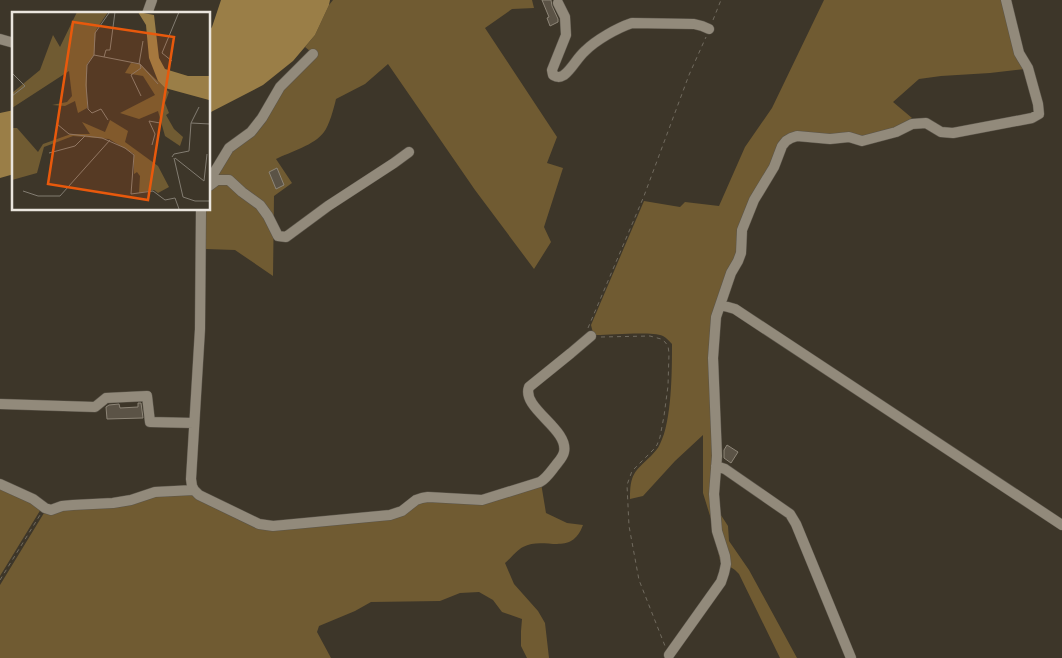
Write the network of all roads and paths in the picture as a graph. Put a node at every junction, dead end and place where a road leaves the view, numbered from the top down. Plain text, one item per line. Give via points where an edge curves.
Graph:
1 (152, 0) edge
2 (721, 0) edge
3 (1006, 0) edge
4 (558, 3) dead end
5 (148, 12) edge
6 (709, 29) junction
7 (313, 54) dead end
8 (409, 152) dead end
9 (210, 179) edge
10 (210, 185) edge
11 (201, 210) edge
12 (721, 305) junction
13 (591, 336) junction
14 (0, 404) edge
15 (194, 424) junction
16 (716, 466) junction
17 (0, 484) edge
18 (194, 490) junction
19 (45, 508) junction
20 (1062, 525) edge
21 (0, 580) edge
22 (669, 655) joint
23 (851, 658) edge

1 - 5 street
2 - 6 path
3 - 12 street via 1039,114 953,133 941,132 926,123 912,124 862,141 849,137 797,136 786,141 754,200 742,230 741,252
4 - 6 street via 565,17 566,35 552,70 556,77 564,74 597,41 632,23 694,24
6 - 13 path via 644,196 590,320
7 - 9 street via 280,87 250,132 229,148
8 - 10 street via 286,236 278,236 260,204 229,180 217,180
11 - 15 street via 200,329
12 - 16 street via 716,317 713,358
12 - 20 street via 735,309
13 - 18 street via 527,391 530,401 564,444 562,458 540,482 482,500 428,497 390,515 273,526 259,524
13 - 22 path via 650,336 661,339 668,346 668,386 660,437 653,450 632,471 627,485 629,526 639,580
14 - 15 street via 95,407 106,398 147,396 150,422
15 - 18 street via 191,480
16 - 22 street via 715,514 725,556 724,573 721,582
16 - 23 street via 790,514
17 - 19 street
18 - 19 street via 155,492 113,503
19 - 21 path

